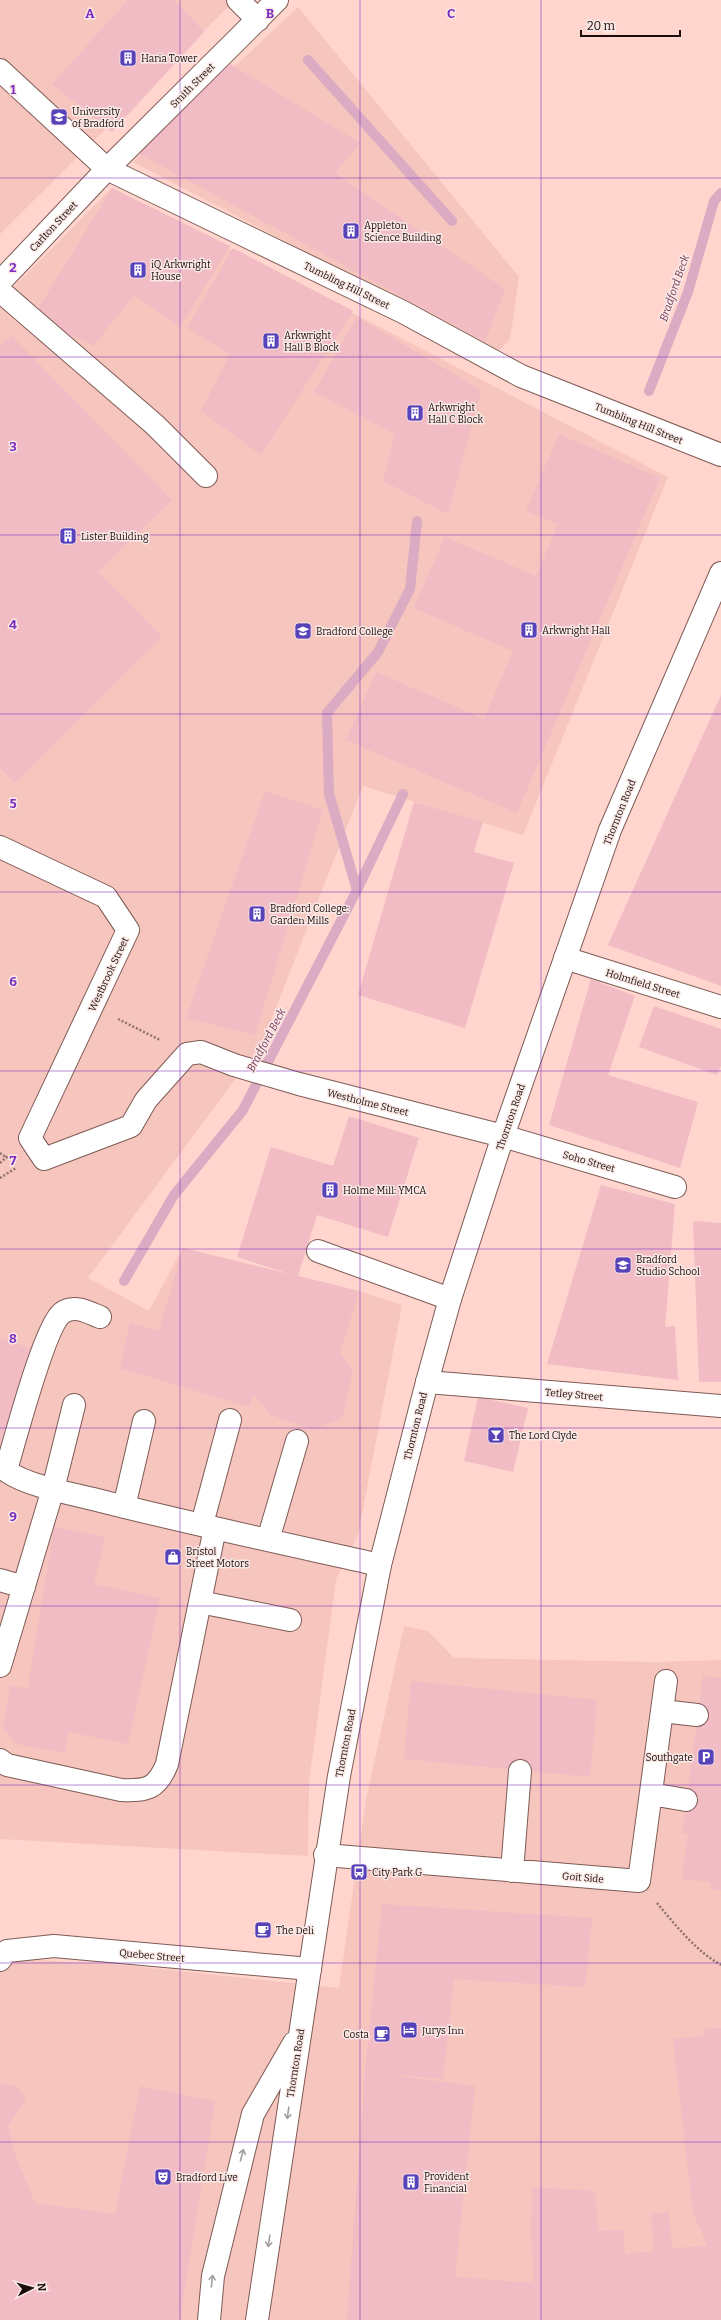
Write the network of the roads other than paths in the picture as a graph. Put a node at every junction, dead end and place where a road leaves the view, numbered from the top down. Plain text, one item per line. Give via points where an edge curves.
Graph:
1 (238, 0) edge
2 (277, 0) edge
3 (258, 20) junction
4 (0, 70) edge
5 (107, 169) junction
6 (0, 282) edge
7 (0, 291) edge
8 (721, 455) edge
9 (206, 476) dead end
10 (721, 572) edge
11 (0, 847) edge
12 (565, 958) junction
13 (721, 1007) edge
14 (187, 1054) joint
15 (503, 1136) junction
16 (675, 1187) dead end
17 (318, 1251) dead end
18 (450, 1298) junction
19 (100, 1317) dead end
20 (427, 1382) junction
21 (74, 1405) dead end
22 (721, 1406) edge
23 (230, 1420) dead end
24 (144, 1421) dead end
25 (297, 1441) dead end
26 (53, 1489) junction
27 (124, 1507) junction
28 (208, 1526) junction
29 (268, 1540) junction
30 (380, 1565) junction
31 (0, 1580) edge
32 (24, 1587) junction
33 (200, 1602) junction
34 (290, 1620) dead end
35 (0, 1666) edge
36 (666, 1681) dead end
37 (662, 1711) junction
38 (697, 1715) dead end
39 (0, 1760) edge
40 (520, 1771) dead end
41 (651, 1794) junction
42 (686, 1800) dead end
43 (325, 1855) junction
44 (512, 1871) junction
45 (0, 1960) edge
46 (310, 1969) junction
47 (300, 2032) junction
48 (258, 2318) edge
49 (209, 2320) edge

1 - 3 street
2 - 3 street, Smith Street
3 - 5 street, Smith Street
4 - 5 street, Tumbling Hill Street
5 - 6 street, Carlton Street
5 - 8 street, Tumbling Hill Street via 403,312 521,376
7 - 9 street via 154,425
10 - 12 street, Thornton Road via 610,830
11 - 14 street, Westbrook Street via 106,897 128,930 30,1138 44,1159 131,1126 146,1100
12 - 13 street, Holmfield Street
12 - 15 street, Thornton Road
14 - 15 street, Westholme Street via 201,1052 234,1065 299,1084
15 - 16 street, Soho Street
15 - 18 street, Thornton Road
17 - 18 street
18 - 20 street, Thornton Road
19 - 26 street via 80,1309 70,1309 62,1313 54,1323 40,1359 8,1463 8,1472 15,1477
20 - 22 street, Tetley Street
20 - 30 street, Thornton Road
21 - 26 street
23 - 28 street
24 - 27 street
25 - 29 street
26 - 27 street
26 - 32 street
27 - 28 street
28 - 29 street
28 - 33 street
29 - 30 street
30 - 43 street, Thornton Road
31 - 32 street
32 - 35 street
33 - 34 street
33 - 39 street via 167,1764 161,1779 138,1791 121,1790 7,1765
36 - 37 street
37 - 38 street
37 - 41 street
40 - 44 street
41 - 42 street
41 - 44 street, Goit Side via 639,1881
43 - 44 street, Goit Side
43 - 46 street, Thornton Road
45 - 46 street, Quebec Street via 8,1951 54,1946
46 - 47 street, Thornton Road
47 -> 48 street, Thornton Road
49 -> 47 street via 213,2276 253,2114

